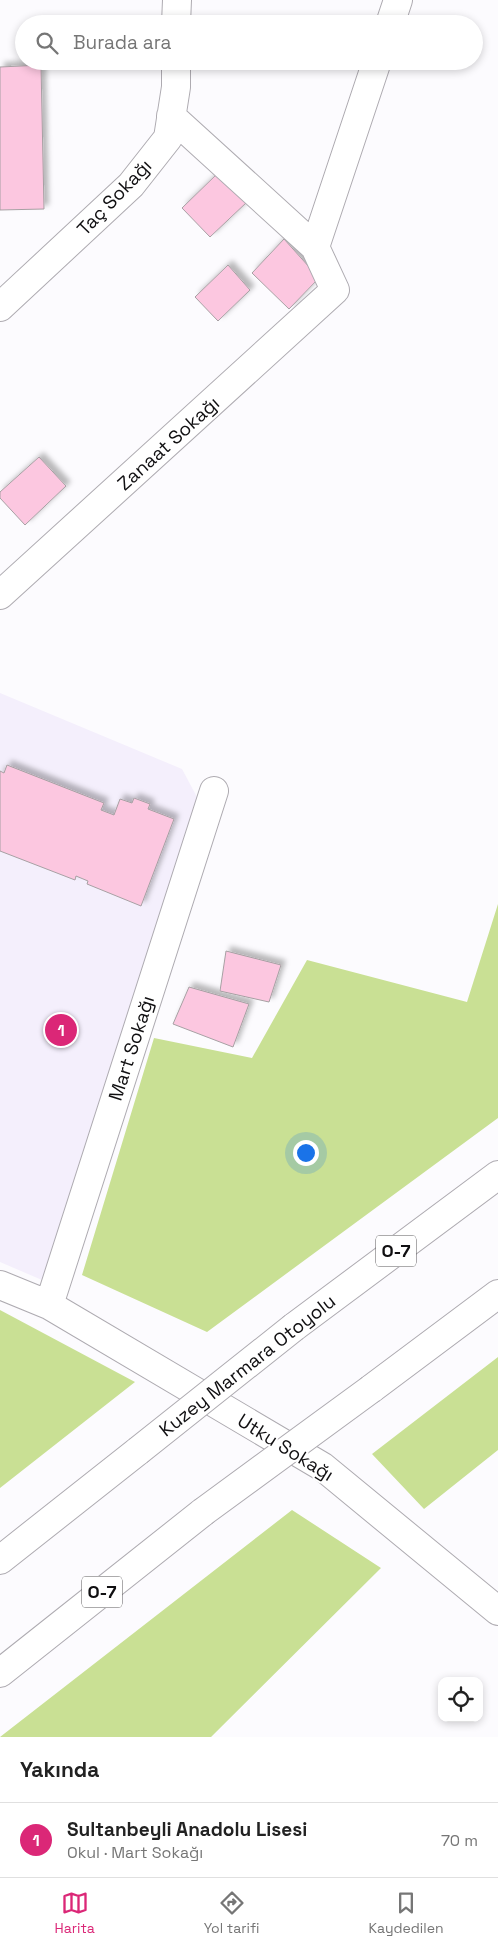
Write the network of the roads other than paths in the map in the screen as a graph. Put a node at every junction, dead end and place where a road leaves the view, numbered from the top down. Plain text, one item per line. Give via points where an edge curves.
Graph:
1 (177, 0) edge
2 (398, 0) edge
3 (176, 15) edge
4 (393, 15) edge
5 (176, 70) edge
6 (374, 70) edge
7 (171, 116) junction
8 (314, 247) junction
9 (0, 307) edge
10 (0, 594) edge
11 (214, 791) dead end
12 (498, 1175) edge
13 (0, 1285) edge
14 (498, 1294) edge
15 (48, 1305) junction
16 (0, 1560) edge
17 (498, 1611) edge
18 (0, 1673) edge

1 - 3 main road
2 - 4 main road
5 - 7 main road, Taç Sokağı
6 - 8 main road
7 - 8 main road
7 - 9 main road, Taç Sokağı via 168,138 131,184
8 - 10 main road, Zanaat Sokağı via 335,290
11 - 15 main road, Mart Sokağı
12 - 16 main road, Kuzey Marmara Otoyolu / O-7, bridge via 294,1327
13 - 15 main road, Utku Sokağı
14 - 18 main road, O-7, bridge via 204,1512
15 - 17 main road, Utku Sokağı via 323,1467

